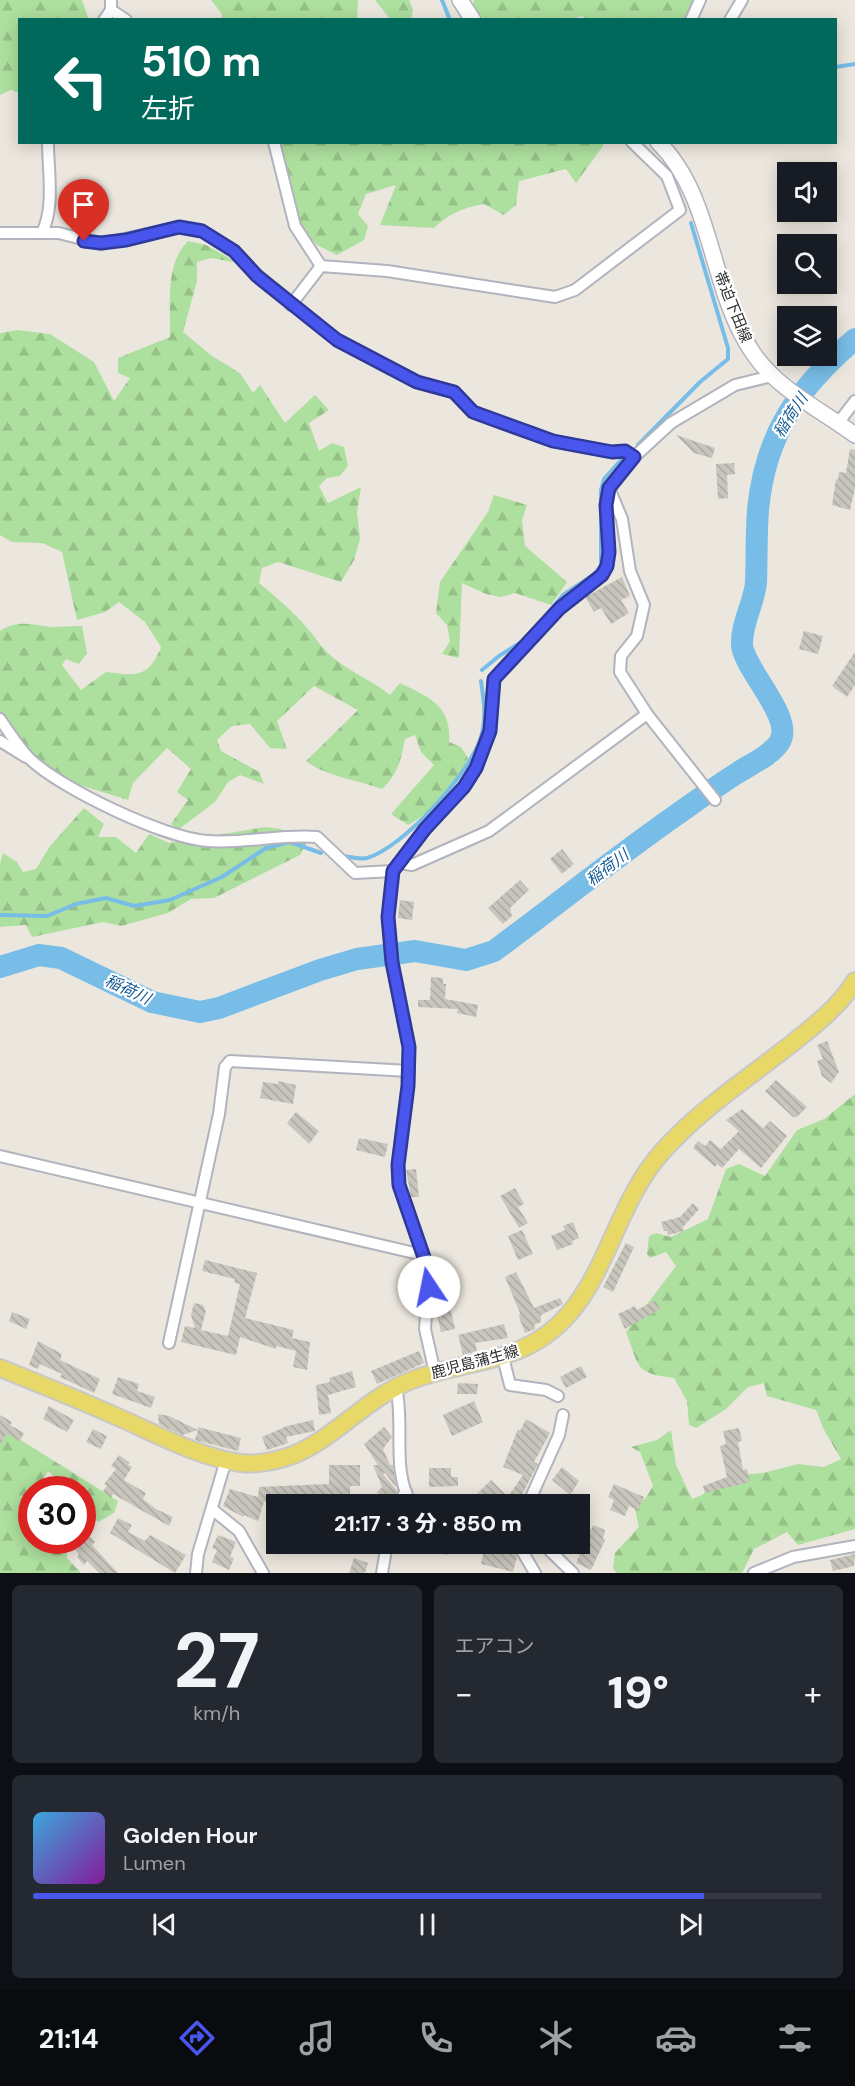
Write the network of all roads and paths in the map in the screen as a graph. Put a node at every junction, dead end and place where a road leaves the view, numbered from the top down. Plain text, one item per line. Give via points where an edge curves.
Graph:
1 (460, 0) edge
2 (700, 0) edge
3 (742, 0) edge
4 (109, 10) edge
5 (123, 18) edge
6 (472, 18) edge
7 (692, 18) edge
8 (731, 18) edge
9 (48, 144) edge
10 (274, 144) edge
11 (634, 144) edge
12 (659, 144) edge
13 (0, 233) edge
14 (42, 233) junction
15 (321, 266) junction
16 (291, 304) junction
17 (772, 376) junction
18 (855, 401) edge
19 (838, 423) junction
20 (855, 435) edge
21 (634, 457) junction
22 (609, 488) junction
23 (647, 714) junction
24 (0, 719) edge
25 (0, 741) edge
26 (32, 760) junction
27 (715, 801) dead end
28 (396, 867) junction
29 (855, 981) edge
30 (408, 1071) junction
31 (0, 1156) edge
32 (199, 1204) junction
33 (423, 1255) junction
34 (169, 1344) dead end
35 (503, 1357) junction
36 (0, 1368) edge
37 (435, 1373) junction
38 (396, 1387) junction
39 (558, 1396) dead end
40 (563, 1415) dead end
41 (226, 1460) junction
42 (406, 1492) edge
43 (532, 1494) edge
44 (213, 1510) junction
45 (855, 1546) edge
46 (385, 1554) edge
47 (524, 1554) edge
48 (553, 1554) edge
49 (196, 1573) edge
50 (263, 1573) edge
51 (382, 1573) edge
52 (535, 1573) edge
53 (573, 1573) edge
54 (754, 1573) edge

1 - 6 main road
2 - 7 street
3 - 8 street
4 - 5 street
9 - 14 street via 50,202
10 - 15 street via 295,226
11 - 15 street via 667,176 680,210 575,290 555,297 387,271
12 - 17 main road, 帯迫下田線 via 672,158 688,187 743,337
13 - 14 street
14 - 16 street via 101,243 179,227 202,231 234,251
15 - 16 street
16 - 21 street via 337,340 417,382 454,392 473,412 553,441 625,451
17 - 19 main road, 帯迫下田線
17 - 21 street via 735,385 671,423
18 - 19 street
19 - 20 main road, 帯迫下田線
21 - 22 street
22 - 23 street via 622,519 630,571 644,605 637,636 621,657 620,672
22 - 28 street via 609,552 602,575 560,608 494,679 490,731 476,768
23 - 27 street
23 - 28 street via 489,831 412,865
24 - 26 street
25 - 26 street
26 - 28 street via 60,782 115,811 178,836 208,841 317,837 355,873
28 - 30 street via 389,927 409,1047
29 - 35 main road, 鹿児島蒲生線 via 828,1013 660,1153 634,1191 570,1313 530,1347
30 - 32 street via 230,1061 225,1067 221,1105
30 - 33 street via 399,1185
31 - 32 street
32 - 33 street
32 - 34 street
33 - 37 street via 429,1272 425,1329
35 - 37 main road, 鹿児島蒲生線
35 - 39 street via 510,1385 546,1390
36 - 41 main road, 鹿児島蒲生線 via 158,1436
37 - 38 main road, 鹿児島蒲生線
38 - 41 main road, 鹿児島蒲生線 via 311,1447 274,1462
38 - 42 street via 400,1404 400,1472
40 - 43 street via 559,1435
41 - 44 street
44 - 49 street via 198,1554
44 - 50 street via 239,1532
45 - 54 street via 793,1557
46 - 51 street
47 - 52 street
48 - 53 street

